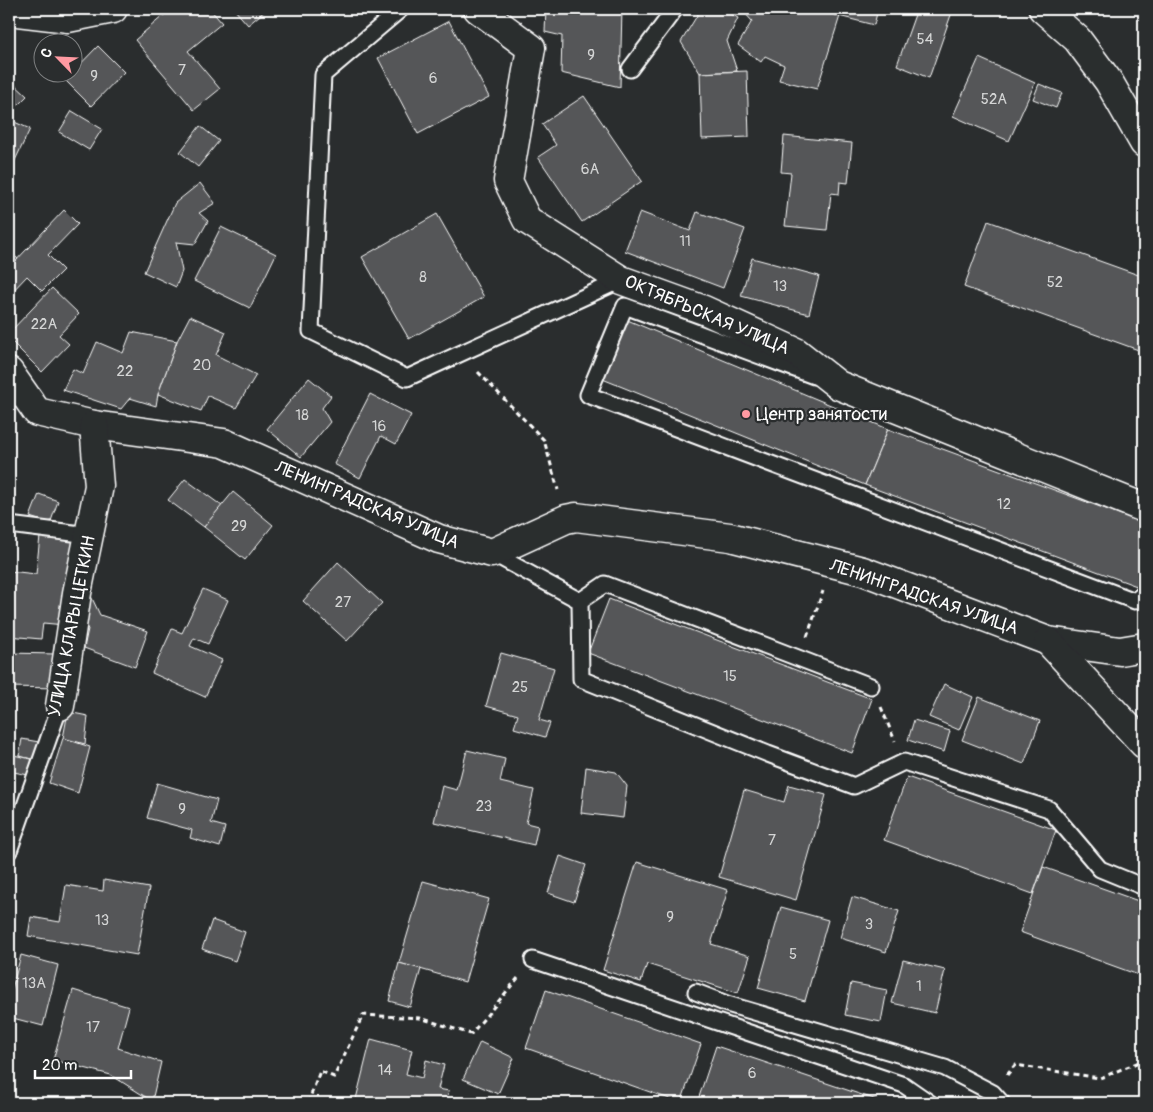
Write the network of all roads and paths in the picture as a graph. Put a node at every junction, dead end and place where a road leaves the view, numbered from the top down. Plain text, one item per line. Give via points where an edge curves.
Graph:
1 (113, 9) edge
2 (401, 9) edge
3 (478, 9) edge
4 (675, 9) edge
5 (1043, 9) edge
6 (9, 11) edge
7 (630, 69) dead end
8 (1144, 143) edge
9 (621, 280) junction
10 (461, 354) junction
11 (9, 372) edge
12 (838, 385) junction
13 (94, 424) junction
14 (1144, 508) edge
15 (566, 519) junction
16 (9, 525) edge
17 (89, 535) junction
18 (492, 553) junction
19 (832, 564) junction
20 (1144, 593) edge
21 (580, 600) junction
22 (1048, 641) junction
23 (1144, 647) edge
24 (799, 658) junction
25 (871, 686) joint
26 (60, 706) joint
27 (1144, 744) edge
28 (904, 762) junction
29 (9, 851) edge
30 (1144, 887) edge
31 (533, 960) joint
32 (696, 992) dead end
33 (1144, 1060) edge
34 (997, 1098) edge
35 (308, 1103) edge
36 (930, 1103) edge

1 - 6 street via 68,18
2 - 10 lane via 323,75 311,331 407,378
3 - 9 street, ОКТЯБРЬСКАЯ УЛИЦА via 531,48 508,181 526,220
4 - 7 lane
5 - 8 street via 1077,39 1109,82
9 - 10 lane
9 - 12 street, ОКТЯБРЬСКАЯ УЛИЦА via 704,310 796,352
10 - 15 path via 544,440
11 - 13 street, ЛЕНИНГРАДСКАЯ УЛИЦА via 37,412
12 - 14 street, ОКТЯБРЬСКАЯ УЛИЦА
12 - 20 lane via 624,306 588,395 1135,601
13 - 17 street, УЛИЦА КЛАРЫ ЦЕТКИН via 99,486
13 - 18 street, ЛЕНИНГРАДСКАЯ УЛИЦА via 224,443 440,539
15 - 18 street, ЛЕНИНГРАДСКАЯ УЛИЦА
15 - 19 street, ЛЕНИНГРАДСКАЯ УЛИЦА via 576,517 730,537
16 - 17 lane
17 - 26 street, УЛИЦА КЛАРЫ ЦЕТКИН
18 - 21 lane
19 - 22 street, ЛЕНИНГРАДСКАЯ УЛИЦА via 863,571
19 - 24 path
21 - 24 lane via 605,584
21 - 28 lane via 582,679 854,786
22 - 23 street, ЛЕНИНГРАДСКАЯ УЛИЦА via 1120,651
22 - 27 street
24 - 25 lane
25 - 28 path
26 - 29 lane, УЛИЦА КЛАРЫ ЦЕТКИН
28 - 30 lane via 1049,810 1100,869
31 - 35 path via 471,1034 420,1018 363,1015 334,1077 320,1071
31 - 36 lane via 904,1085
32 - 34 lane via 945,1068
33 - 34 path via 1100,1078 1015,1065

